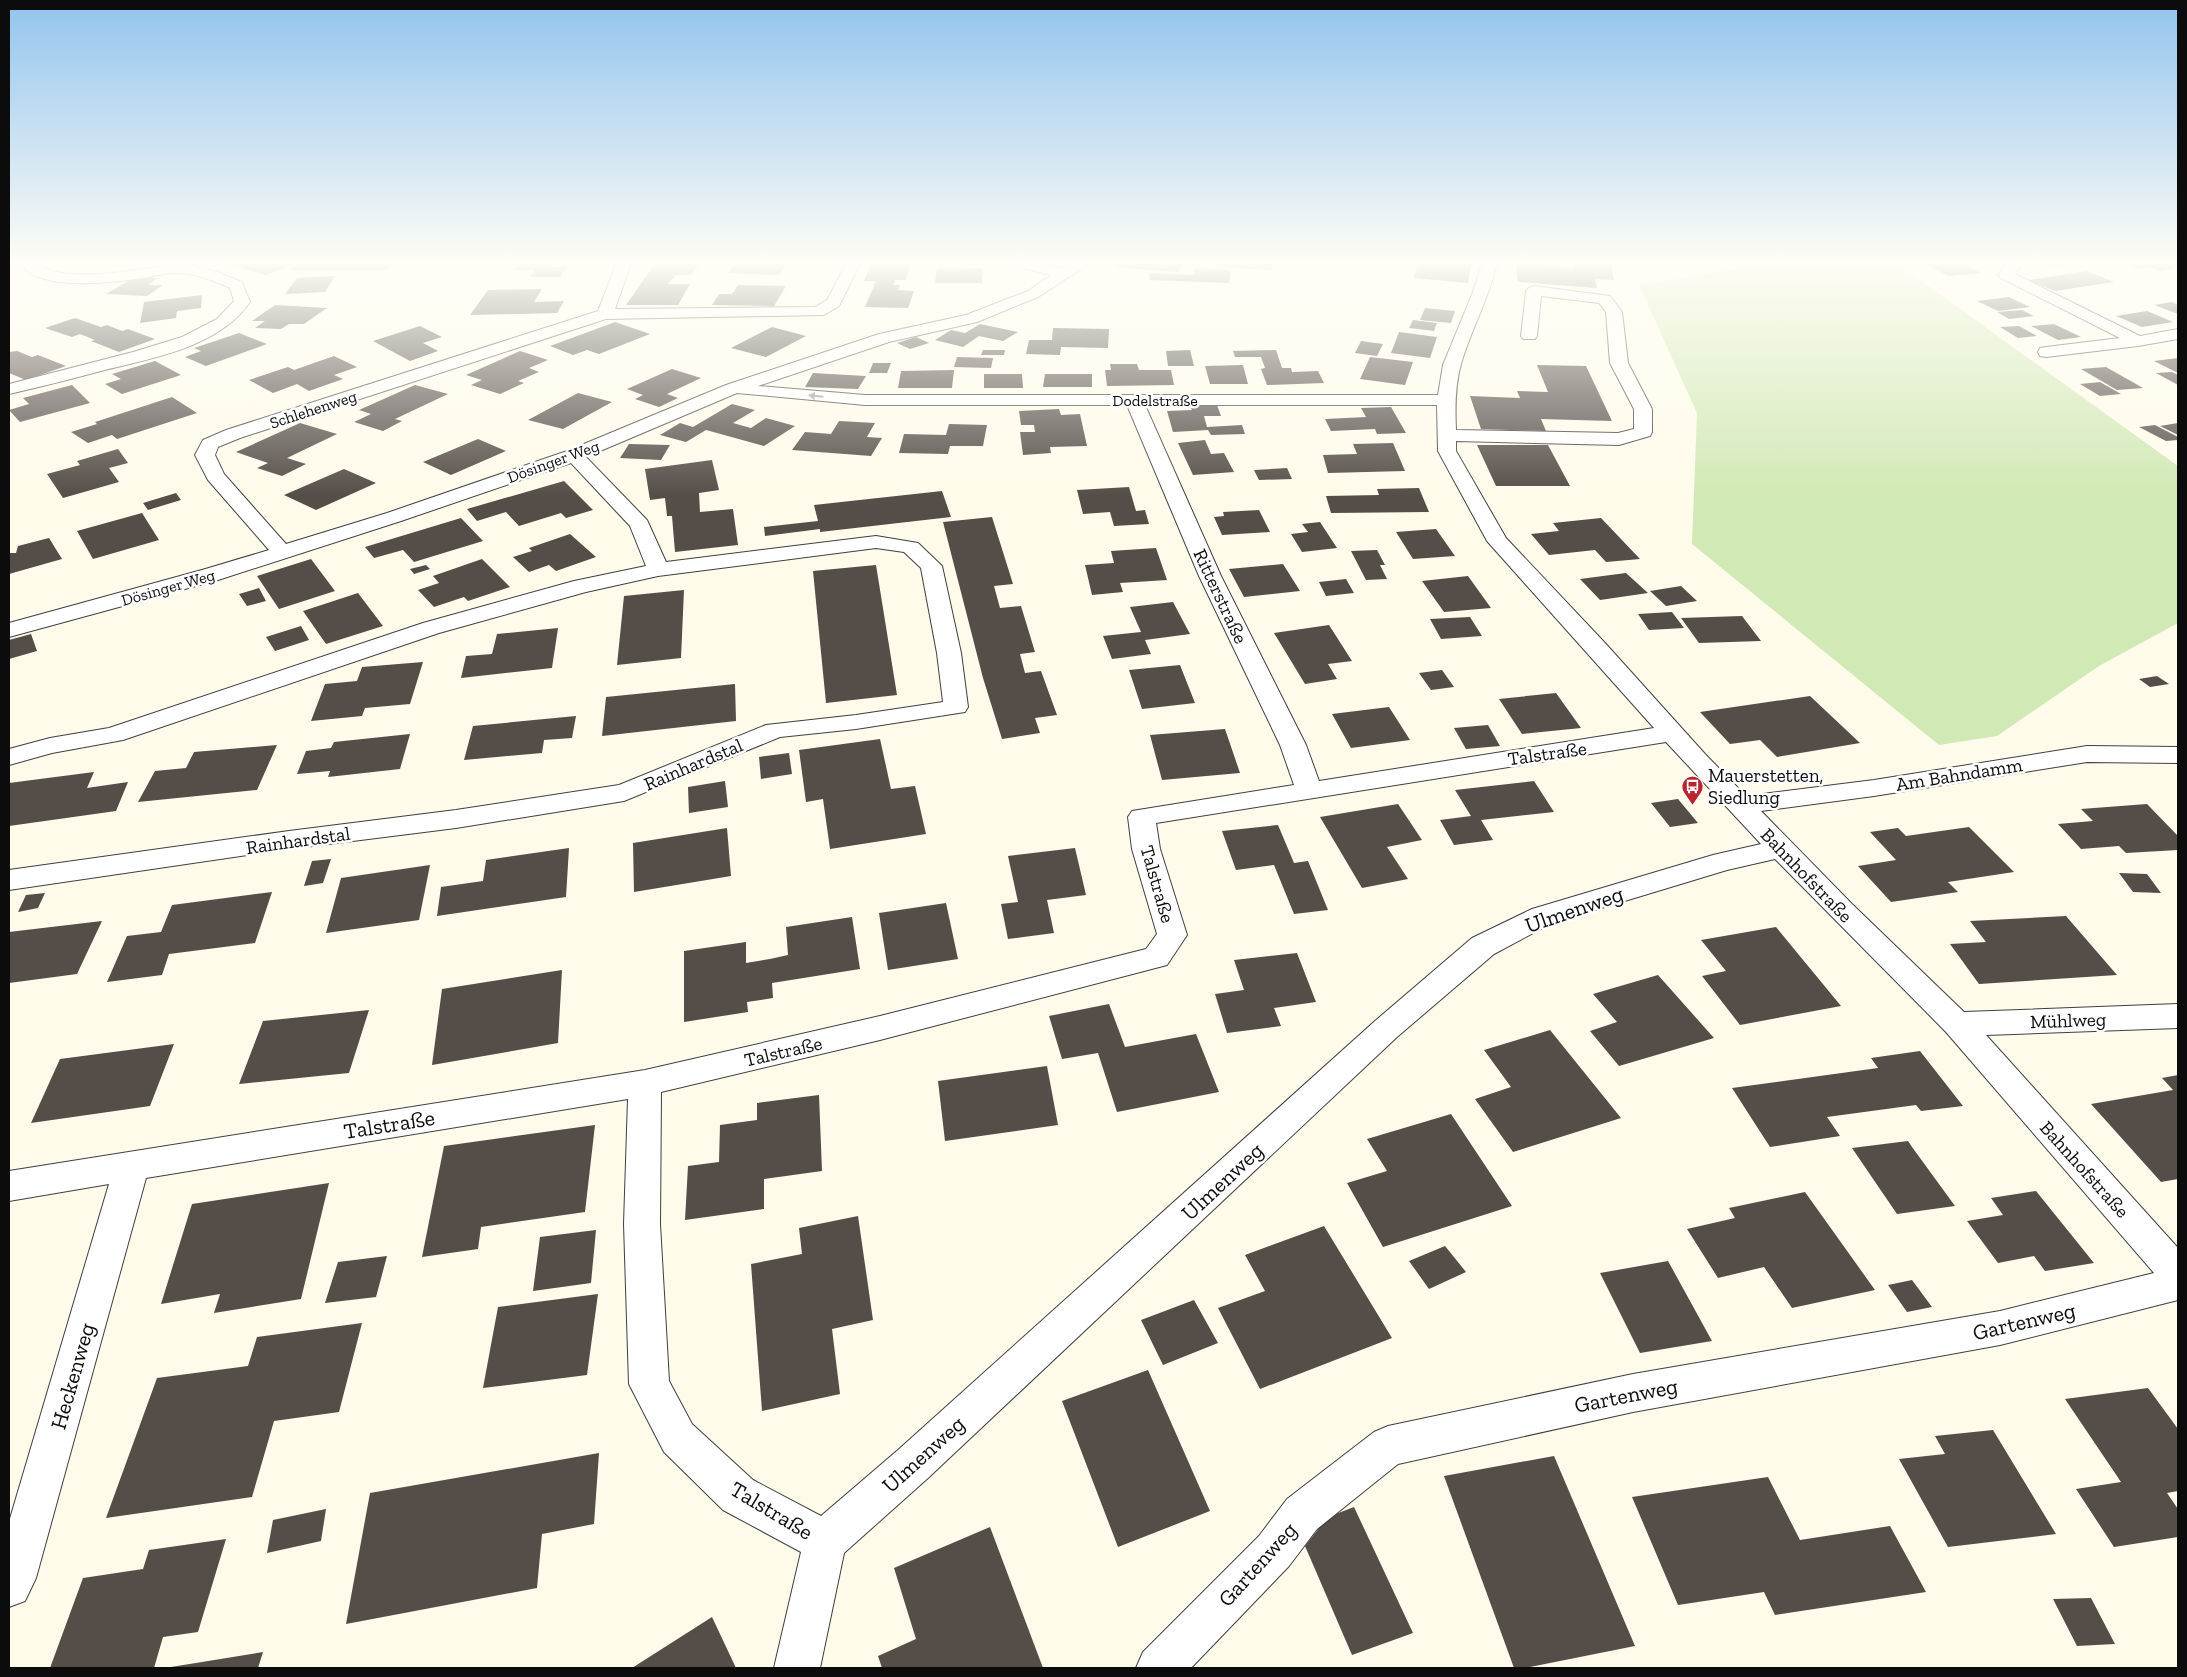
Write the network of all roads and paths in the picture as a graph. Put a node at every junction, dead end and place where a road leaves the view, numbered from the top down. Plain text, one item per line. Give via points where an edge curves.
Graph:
1 (189, 340) edge
2 (524, 340) edge
3 (877, 340) edge
4 (1462, 340) edge
5 (1617, 340) edge
6 (2142, 340) edge
7 (2138, 341) joint
8 (2046, 352) dead end
9 (9, 389) edge
10 (732, 389) junction
11 (1134, 400) junction
12 (1446, 400) junction
13 (1447, 435) junction
14 (574, 454) junction
15 (282, 552) junction
16 (658, 570) junction
17 (9, 630) edge
18 (1673, 733) junction
19 (2178, 755) edge
20 (9, 757) edge
21 (1310, 791) junction
22 (1740, 805) junction
23 (1781, 848) junction
24 (9, 880) edge
25 (2178, 1016) edge
26 (1957, 1024) junction
27 (645, 1083) junction
28 (132, 1165) junction
29 (9, 1186) edge
30 (2178, 1274) edge
31 (2178, 1284) edge
32 (825, 1541) junction
33 (9, 1585) edge
34 (798, 1668) edge
35 (1158, 1668) edge

1 - 9 street
2 - 15 street, Schlehenweg via 210,444 205,455 215,476
3 - 10 street, Dösinger Weg
4 - 12 street, Bahnhofstraße via 1452,365
5 - 13 street via 1619,363 1642,409 1642,432 1619,439
6 - 7 street
7 - 8 street
11 -> 10 street, Dodelstraße via 865,400
10 - 14 street, Dösinger Weg
11 - 12 street, Dodelstraße
11 - 21 street, Ritterstraße via 1210,576 1293,745
12 - 13 street, Bahnhofstraße
13 - 18 street, Bahnhofstraße via 1447,451 1497,542
14 - 15 street, Dösinger Weg
14 - 16 street via 640,524
15 - 17 street, Dösinger Weg
16 - 20 street, Rainhardstal via 582,586 431,628 114,735
16 - 24 street, Rainhardstal via 876,542 911,547 932,566 956,707 775,730 624,794
18 - 21 street, Talstraße
18 - 22 street, Bahnhofstraße
19 - 22 street, Am Bahndamm via 2087,754 1874,788
21 - 27 street, Talstraße via 1142,817 1146,849 1172,935 1156,957 880,1028
22 - 23 street, Bahnhofstraße
23 - 26 street, Bahnhofstraße
23 - 32 street, Ulmenweg via 1542,916 1483,946 1386,1029 978,1405
25 - 26 street, Mühlweg
26 - 30 street, Bahnhofstraße
27 - 28 street, Talstraße
27 - 32 street, Talstraße via 642,1224 649,1384 678,1438 738,1495
28 - 29 street, Talstraße
28 - 33 street, Heckenweg via 14,1578
31 - 35 street, Gartenweg via 2000,1328 1633,1393 1388,1446 1302,1514 1274,1551
32 - 34 street

